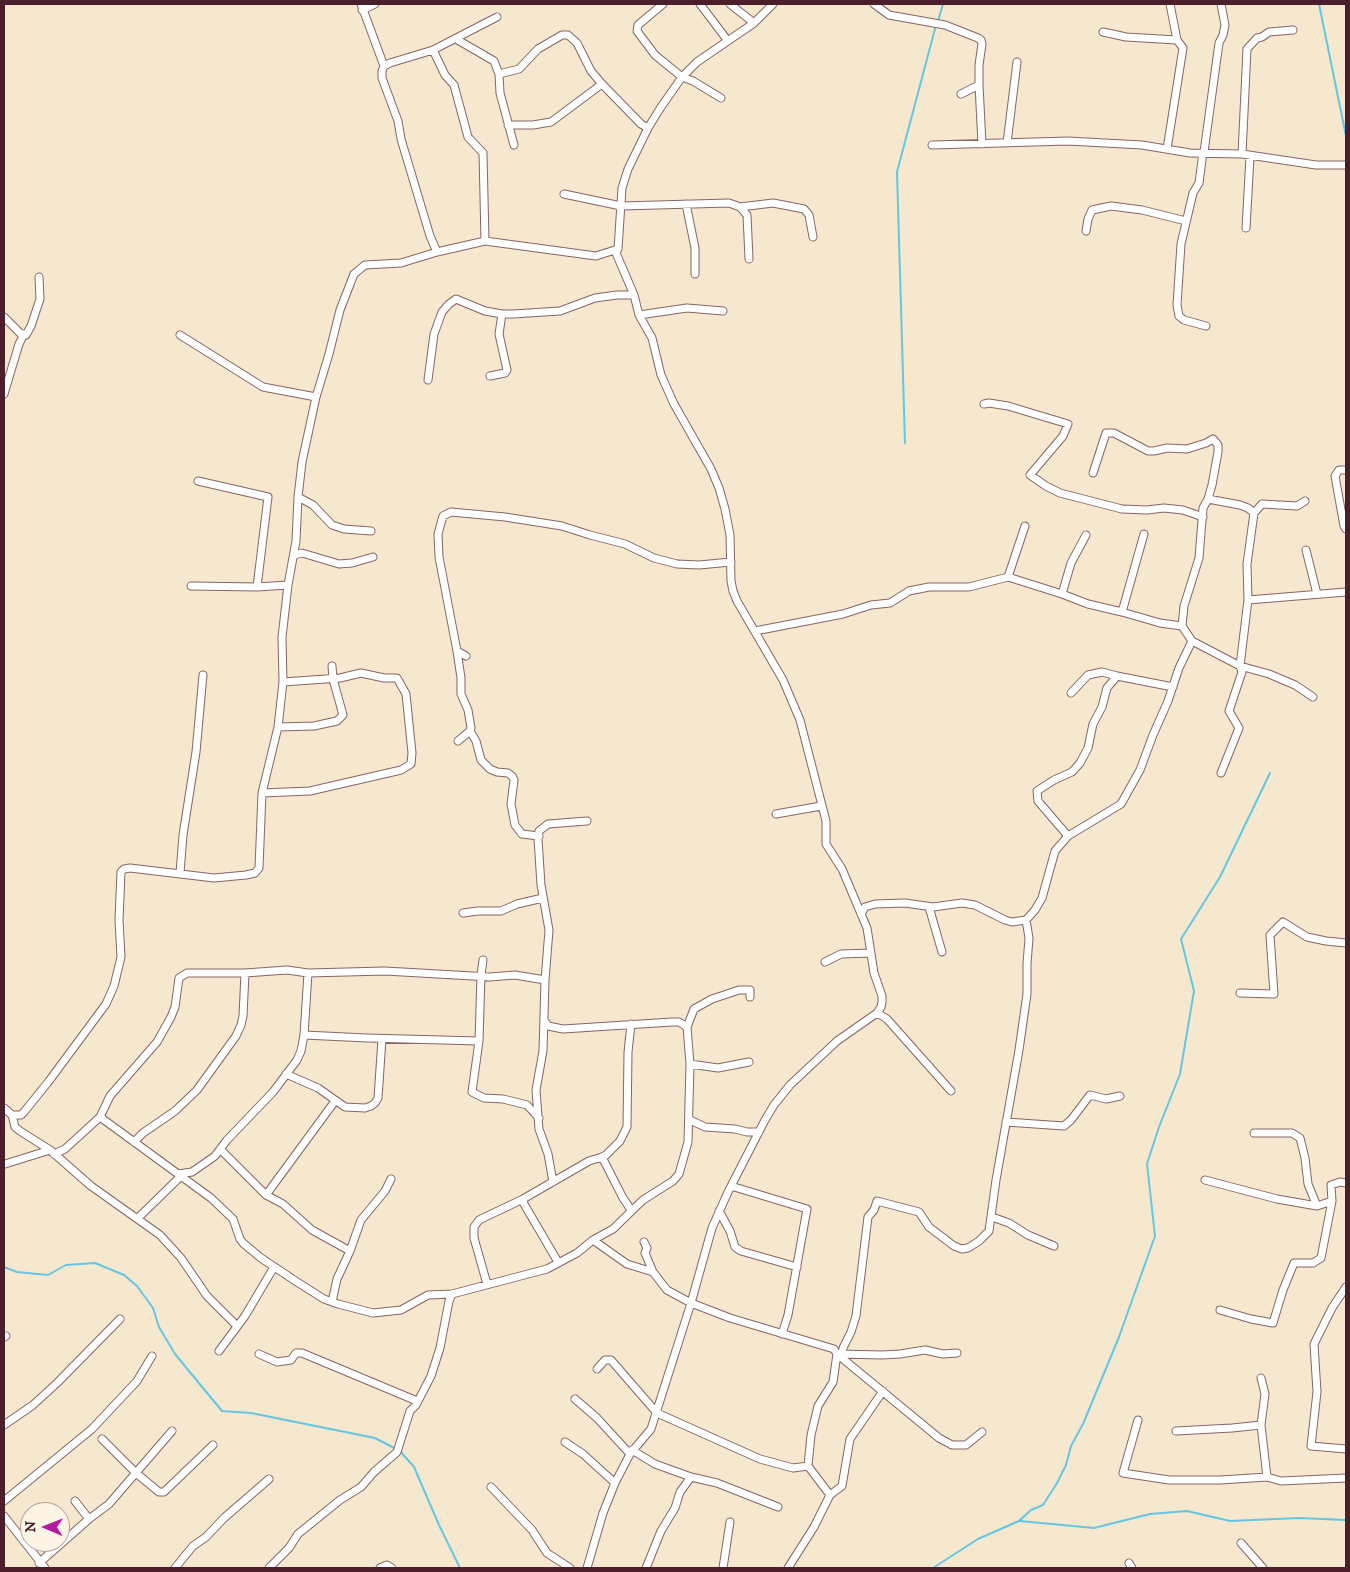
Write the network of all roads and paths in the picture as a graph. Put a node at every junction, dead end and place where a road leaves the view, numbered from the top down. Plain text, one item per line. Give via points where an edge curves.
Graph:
1 (375, 4) edge
2 (663, 4) edge
3 (700, 4) edge
4 (730, 4) edge
5 (773, 4) edge
6 (874, 4) edge
7 (1170, 4) edge
8 (1221, 4) edge
9 (362, 7) edge
10 (497, 17) dead end
11 (754, 24) junction
12 (1292, 30) dead end
13 (1103, 32) dead end
14 (456, 39) junction
15 (1177, 40) junction
16 (728, 41) junction
17 (433, 50) junction
18 (1017, 62) dead end
19 (384, 66) junction
20 (499, 74) junction
21 (682, 77) junction
22 (602, 84) junction
23 (979, 85) junction
24 (961, 94) dead end
25 (720, 98) dead end
26 (508, 125) junction
27 (648, 128) junction
28 (1007, 143) junction
29 (982, 144) junction
30 (514, 145) dead end
31 (932, 145) dead end
32 (1167, 149) junction
33 (1204, 152) junction
34 (1242, 154) junction
35 (1250, 157) junction
36 (1346, 164) edge
37 (564, 194) dead end
38 (686, 204) junction
39 (621, 206) junction
40 (740, 207) junction
41 (1186, 221) junction
42 (1246, 228) dead end
43 (1086, 231) dead end
44 (813, 237) dead end
45 (485, 241) junction
46 (618, 249) junction
47 (437, 252) junction
48 (749, 259) dead end
49 (695, 274) dead end
50 (39, 277) dead end
51 (634, 295) junction
52 (723, 310) dead end
53 (502, 314) junction
54 (639, 315) junction
55 (4, 317) edge
56 (1206, 326) dead end
57 (24, 334) junction
58 (180, 335) dead end
59 (490, 376) dead end
60 (428, 380) dead end
61 (4, 394) edge
62 (316, 397) junction
63 (984, 404) dead end
64 (1346, 470) edge
65 (1093, 473) dead end
66 (198, 481) dead end
67 (298, 497) junction
68 (1208, 498) junction
69 (1305, 501) dead end
70 (1254, 513) junction
71 (1203, 517) junction
72 (1025, 526) dead end
73 (1346, 529) edge
74 (371, 531) dead end
75 (1144, 534) dead end
76 (1086, 535) dead end
77 (1306, 550) dead end
78 (294, 555) junction
79 (373, 557) dead end
80 (731, 562) junction
81 (1008, 578) junction
82 (288, 585) junction
83 (190, 586) dead end
84 (257, 587) junction
85 (1346, 592) edge
86 (1062, 594) junction
87 (1317, 594) junction
88 (1248, 600) junction
89 (1122, 612) junction
90 (1182, 626) junction
91 (755, 631) junction
92 (1192, 641) junction
93 (457, 651) junction
94 (466, 656) dead end
95 (332, 666) dead end
96 (1240, 666) junction
97 (203, 675) dead end
98 (1117, 676) junction
99 (333, 679) junction
100 (283, 682) junction
101 (1173, 687) junction
102 (1071, 693) dead end
103 (1313, 697) dead end
104 (278, 727) junction
105 (470, 731) junction
106 (458, 741) dead end
107 (1221, 773) dead end
108 (262, 793) junction
109 (821, 806) junction
110 (776, 814) dead end
111 (587, 821) dead end
112 (539, 836) junction
113 (1068, 836) junction
114 (180, 873) junction
115 (543, 898) junction
116 (929, 907) junction
117 (463, 913) dead end
118 (861, 914) junction
119 (1026, 920) junction
120 (1346, 943) edge
121 (942, 952) dead end
122 (871, 953) junction
123 (483, 960) dead end
124 (825, 962) dead end
125 (245, 973) junction
126 (308, 973) junction
127 (481, 975) junction
128 (545, 980) junction
129 (1240, 993) dead end
130 (750, 997) dead end
131 (877, 1013) junction
132 (546, 1023) junction
133 (631, 1024) junction
134 (688, 1027) junction
135 (304, 1035) junction
136 (382, 1039) junction
137 (478, 1041) junction
138 (749, 1062) dead end
139 (690, 1064) junction
140 (286, 1074) junction
141 (951, 1092) dead end
142 (1120, 1096) dead end
143 (335, 1101) junction
144 (4, 1108) edge
145 (12, 1114) junction
146 (100, 1117) junction
147 (538, 1118) junction
148 (1006, 1122) junction
149 (689, 1124) junction
150 (747, 1132) junction
151 (759, 1132) junction
152 (1254, 1133) dead end
153 (755, 1141) junction
154 (134, 1142) junction
155 (220, 1149) junction
156 (52, 1152) junction
157 (602, 1156) junction
158 (5, 1164) edge
159 (192, 1172) junction
160 (180, 1175) junction
161 (391, 1179) dead end
162 (1205, 1180) dead end
163 (190, 1182) junction
164 (554, 1182) junction
165 (1346, 1183) edge
166 (731, 1186) junction
167 (266, 1195) junction
168 (522, 1199) junction
169 (1332, 1201) junction
170 (1317, 1206) junction
171 (631, 1210) junction
172 (719, 1211) junction
173 (992, 1217) junction
174 (138, 1218) junction
175 (593, 1240) junction
176 (644, 1242) dead end
177 (1054, 1246) dead end
178 (350, 1251) junction
179 (558, 1262) junction
180 (274, 1267) junction
181 (797, 1267) junction
182 (653, 1272) junction
183 (487, 1284) junction
184 (1346, 1286) edge
185 (452, 1294) junction
186 (332, 1302) junction
187 (692, 1303) junction
188 (1220, 1310) dead end
189 (120, 1319) dead end
190 (237, 1326) junction
191 (782, 1334) junction
192 (220, 1351) dead end
193 (957, 1353) dead end
194 (259, 1354) dead end
195 (839, 1354) junction
196 (152, 1356) dead end
197 (597, 1369) dead end
198 (1261, 1378) dead end
199 (883, 1391) junction
200 (575, 1399) dead end
201 (417, 1401) junction
202 (657, 1414) junction
203 (1138, 1420) dead end
204 (1261, 1424) junction
205 (4, 1425) edge
206 (172, 1431) dead end
207 (1176, 1431) dead end
208 (982, 1432) dead end
209 (102, 1439) dead end
210 (565, 1442) dead end
211 (213, 1445) dead end
212 (1346, 1449) edge
213 (631, 1452) junction
214 (808, 1466) junction
215 (136, 1473) junction
216 (691, 1477) junction
217 (1267, 1477) junction
218 (1346, 1478) edge
219 (269, 1479) dead end
220 (615, 1482) junction
221 (491, 1487) dead end
222 (830, 1495) junction
223 (4, 1500) edge
224 (75, 1501) dead end
225 (778, 1507) dead end
226 (4, 1516) edge
227 (89, 1519) junction
228 (730, 1522) dead end
229 (1240, 1543) dead end
230 (42, 1566) edge
231 (175, 1568) edge
232 (269, 1568) edge
233 (380, 1568) edge
234 (392, 1568) edge
235 (570, 1568) edge
236 (587, 1568) edge
237 (646, 1568) edge
238 (723, 1568) edge
239 (788, 1568) edge
240 (1263, 1568) edge

1 - 9 street
2 - 21 street via 636,29 655,55
3 - 16 street
4 - 11 street
5 - 11 street
6 - 23 street via 889,15 945,26 978,38 982,44
7 - 15 street
8 - 33 street via 1225,25 1219,43
9 - 19 street
10 - 14 street
11 - 16 street
12 - 34 street via 1269,32 1257,38 1247,49
13 - 15 street
14 - 17 street
14 - 20 street via 494,61
15 - 32 street via 1183,48
16 - 21 street via 707,54
17 - 19 street
17 - 45 street via 445,75 454,85 468,137 483,153
18 - 28 street
19 - 47 street via 382,78
20 - 22 street via 519,68 538,49 562,35 568,35 577,43
20 - 26 street
21 - 25 street
21 - 27 street
22 - 26 street via 551,122
22 - 27 street
23 - 24 street
23 - 29 street
26 - 30 street
27 - 39 street via 622,188
28 - 29 street
28 - 32 street via 1068,141
29 - 31 street
32 - 33 street
33 - 34 street
33 - 41 street via 1199,183
34 - 35 street
35 - 36 street via 1316,165
35 - 42 street
37 - 39 street
38 - 39 street
38 - 40 street via 729,203
38 - 49 street via 695,248
39 - 46 street
40 - 44 street via 772,203 804,209 809,214
40 - 48 street via 747,215
41 - 43 street via 1111,206 1092,210
41 - 56 street via 1179,252 1178,311 1184,320
45 - 46 street via 596,256
45 - 47 street
46 - 51 street via 616,253
47 - 62 street via 401,263 365,265 354,274 340,310
50 - 57 street via 40,299 32,326
51 - 53 street via 595,298 554,312
51 - 54 street
52 - 54 street via 687,308
53 - 59 street via 499,334 507,370
53 - 60 street via 456,299 449,304 442,312 434,334
54 - 80 street via 652,338 658,366 674,404 719,488 730,535
55 - 57 street
57 - 61 street via 18,344
58 - 62 street via 263,387
62 - 67 street
63 - 71 street via 1008,406 1068,424 1063,436 1030,475 1046,486 1060,493 1122,509 1164,508
64 - 73 street via 1339,470 1335,476
65 - 68 street via 1106,433 1114,433 1154,451 1187,449 1213,438 1218,445 1218,458
66 - 84 street via 268,497
67 - 74 street via 332,524 344,529
67 - 78 street
68 - 70 street via 1240,505
68 - 71 street
69 - 70 street via 1297,506 1262,504
70 - 88 street via 1247,564
71 - 90 street via 1199,558 1184,606
72 - 81 street
75 - 89 street
76 - 86 street via 1071,562
77 - 87 street
78 - 79 street via 302,553 339,564
78 - 82 street
80 - 91 street via 733,591
80 - 93 street via 678,564 654,558 625,544 562,526 451,512 443,516 438,534 439,556
81 - 86 street
81 - 91 street via 969,587 922,588 908,591 890,603
82 - 84 street
82 - 100 street via 282,637
83 - 84 street
85 - 87 street
86 - 89 street
87 - 88 street
88 - 96 street
89 - 90 street
90 - 92 street
91 - 109 street via 783,680 800,720
92 - 96 street
92 - 101 street
93 - 94 street
93 - 105 street via 461,694 470,717
95 - 99 street
96 - 103 street via 1295,685
96 - 107 street via 1242,672 1229,711 1239,728
97 - 114 street
98 - 101 street
98 - 102 street via 1102,672 1088,674
98 - 113 street via 1107,688 1088,748 1080,762 1072,772 1036,791 1038,801
99 - 100 street
99 - 104 street via 343,715 337,721 314,726
99 - 108 street via 361,673 397,678 406,694 411,764 401,770 319,789
100 - 104 street
101 - 113 street via 1140,770 1121,804
104 - 108 street
105 - 106 street
105 - 112 street via 481,760 490,769 508,773 514,780 510,804 516,825 522,834
108 - 114 street via 260,859 255,873 214,878
109 - 110 street
109 - 118 street via 826,820 826,844 839,863
111 - 112 street via 548,824
112 - 115 street
113 - 119 street via 1055,851 1042,898
114 - 145 street via 130,868 121,872 121,957 106,1004 24,1112
115 - 117 street via 501,911
115 - 128 street via 549,930
116 - 118 street via 905,902 875,904 865,907
116 - 119 street via 968,903 1005,920
116 - 121 street
118 - 122 street
119 - 148 street via 1029,938 1027,994
120 - 129 street via 1307,936 1284,922 1270,935 1274,994
122 - 124 street via 841,954
122 - 131 street via 882,996
123 - 127 street
125 - 126 street via 287,970
125 - 146 street via 182,974 173,1012 165,1029 110,1096
125 - 154 street via 242,1025 236,1036 197,1090
126 - 127 street
126 - 135 street
127 - 128 street via 515,975
127 - 137 street
128 - 132 street
130 - 134 street via 750,990 739,990 712,999 694,1009
131 - 141 street via 887,1019
131 - 151 street via 838,1041 790,1085 774,1104
132 - 133 street via 563,1029
132 - 147 street via 536,1090
133 - 134 street via 679,1022
133 - 157 street via 628,1127 620,1142
134 - 139 street
135 - 136 street
135 - 140 street via 301,1051
136 - 137 street
136 - 143 street via 376,1103 365,1108 352,1108
137 - 147 street via 472,1092 484,1098 526,1105
138 - 139 street via 718,1068
139 - 149 street
140 - 143 street via 318,1088
140 - 155 street
142 - 148 street via 1106,1099 1090,1095 1064,1126
143 - 167 street
144 - 145 street
145 - 156 street via 15,1127
146 - 154 street
146 - 156 street via 65,1149
147 - 164 street
148 - 173 street
149 - 150 street
149 - 171 street via 688,1142 679,1174
150 - 151 street
150 - 153 street
151 - 153 street
152 - 170 street via 1292,1133 1300,1138 1308,1184
153 - 166 street
154 - 160 street
155 - 159 street
155 - 167 street
156 - 158 street
156 - 174 street via 91,1186
157 - 164 street
157 - 171 street
159 - 160 street
159 - 163 street
160 - 163 street
160 - 174 street
161 - 178 street via 361,1220
162 - 170 street
163 - 180 street via 229,1213 243,1243
164 - 168 street
165 - 169 street via 1330,1185
166 - 172 street
166 - 181 street via 806,1208
167 - 178 street via 283,1204 312,1230
168 - 179 street
168 - 183 street via 479,1220 474,1228
169 - 170 street
169 - 188 street via 1321,1258 1313,1263 1294,1263 1273,1324
171 - 175 street via 613,1229
172 - 181 street via 735,1247
172 - 187 street
173 - 177 street
173 - 195 street via 989,1232 962,1249 929,1227 919,1212 877,1201 868,1217 856,1316
174 - 190 street via 160,1235 181,1258 207,1296
175 - 179 street
175 - 182 street via 627,1264
176 - 182 street
178 - 186 street via 337,1279
179 - 183 street via 547,1269
180 - 186 street
180 - 190 street
181 - 191 street
182 - 187 street via 667,1290
183 - 185 street
184 - 212 street via 1314,1344 1317,1392 1310,1446
185 - 186 street via 428,1295 401,1310 373,1313
185 - 201 street via 431,1376
187 - 191 street
187 - 202 street
189 - 205 street via 33,1405
190 - 192 street
191 - 195 street via 834,1349
193 - 195 street via 925,1350 900,1354
194 - 201 street via 277,1362 290,1360 296,1353 302,1353
195 - 199 street
195 - 214 street via 833,1382 818,1406
196 - 223 street via 137,1381 92,1428
197 - 202 street via 605,1360 611,1360
198 - 204 street via 1264,1394
199 - 208 street via 952,1445 966,1445
199 - 222 street via 850,1439 842,1486
200 - 213 street
201 - 232 street via 393,1457 356,1491 298,1534
202 - 213 street via 647,1435
202 - 214 street via 760,1459 793,1468
203 - 217 street via 1123,1473 1169,1480
204 - 207 street
204 - 217 street
206 - 215 street
209 - 215 street
210 - 220 street
211 - 215 street via 164,1492 159,1492
213 - 216 street
213 - 220 street
214 - 222 street
215 - 227 street via 109,1504
216 - 225 street via 717,1483
216 - 237 street via 680,1492
217 - 218 street via 1281,1480
219 - 231 street via 193,1546
220 - 236 street
221 - 235 street via 532,1530 547,1553
222 - 239 street
224 - 227 street
226 - 230 street
227 - 230 street
228 - 238 street
229 - 240 street
233 - 234 street via 387,1565

